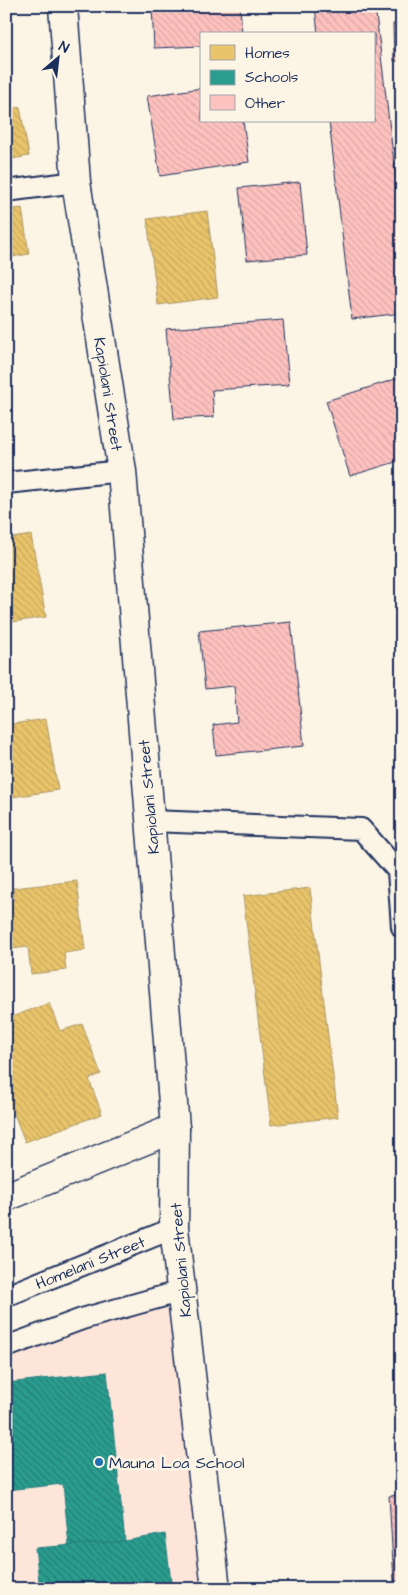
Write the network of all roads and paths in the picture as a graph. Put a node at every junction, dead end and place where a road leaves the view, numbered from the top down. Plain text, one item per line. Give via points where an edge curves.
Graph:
1 (63, 6) edge
2 (76, 182) junction
3 (6, 191) edge
4 (122, 471) junction
5 (6, 484) edge
6 (150, 821) junction
7 (402, 927) edge
8 (175, 1128) junction
9 (6, 1197) edge
10 (174, 1228) junction
11 (182, 1292) junction
12 (6, 1296) edge
13 (6, 1347) edge
14 (216, 1589) edge

1 - 2 street, Kapiolani Street
2 - 3 lane
2 - 4 street, Kapiolani Street
4 - 5 lane
4 - 6 street, Kapiolani Street
6 - 7 lane via 361,829 398,871
6 - 8 street, Kapiolani Street
8 - 9 street
8 - 10 street, Kapiolani Street
10 - 11 street, Kapiolani Street
10 - 12 lane, Homelani Street
11 - 13 lane via 82,1319
11 - 14 street, Kapiolani Street

